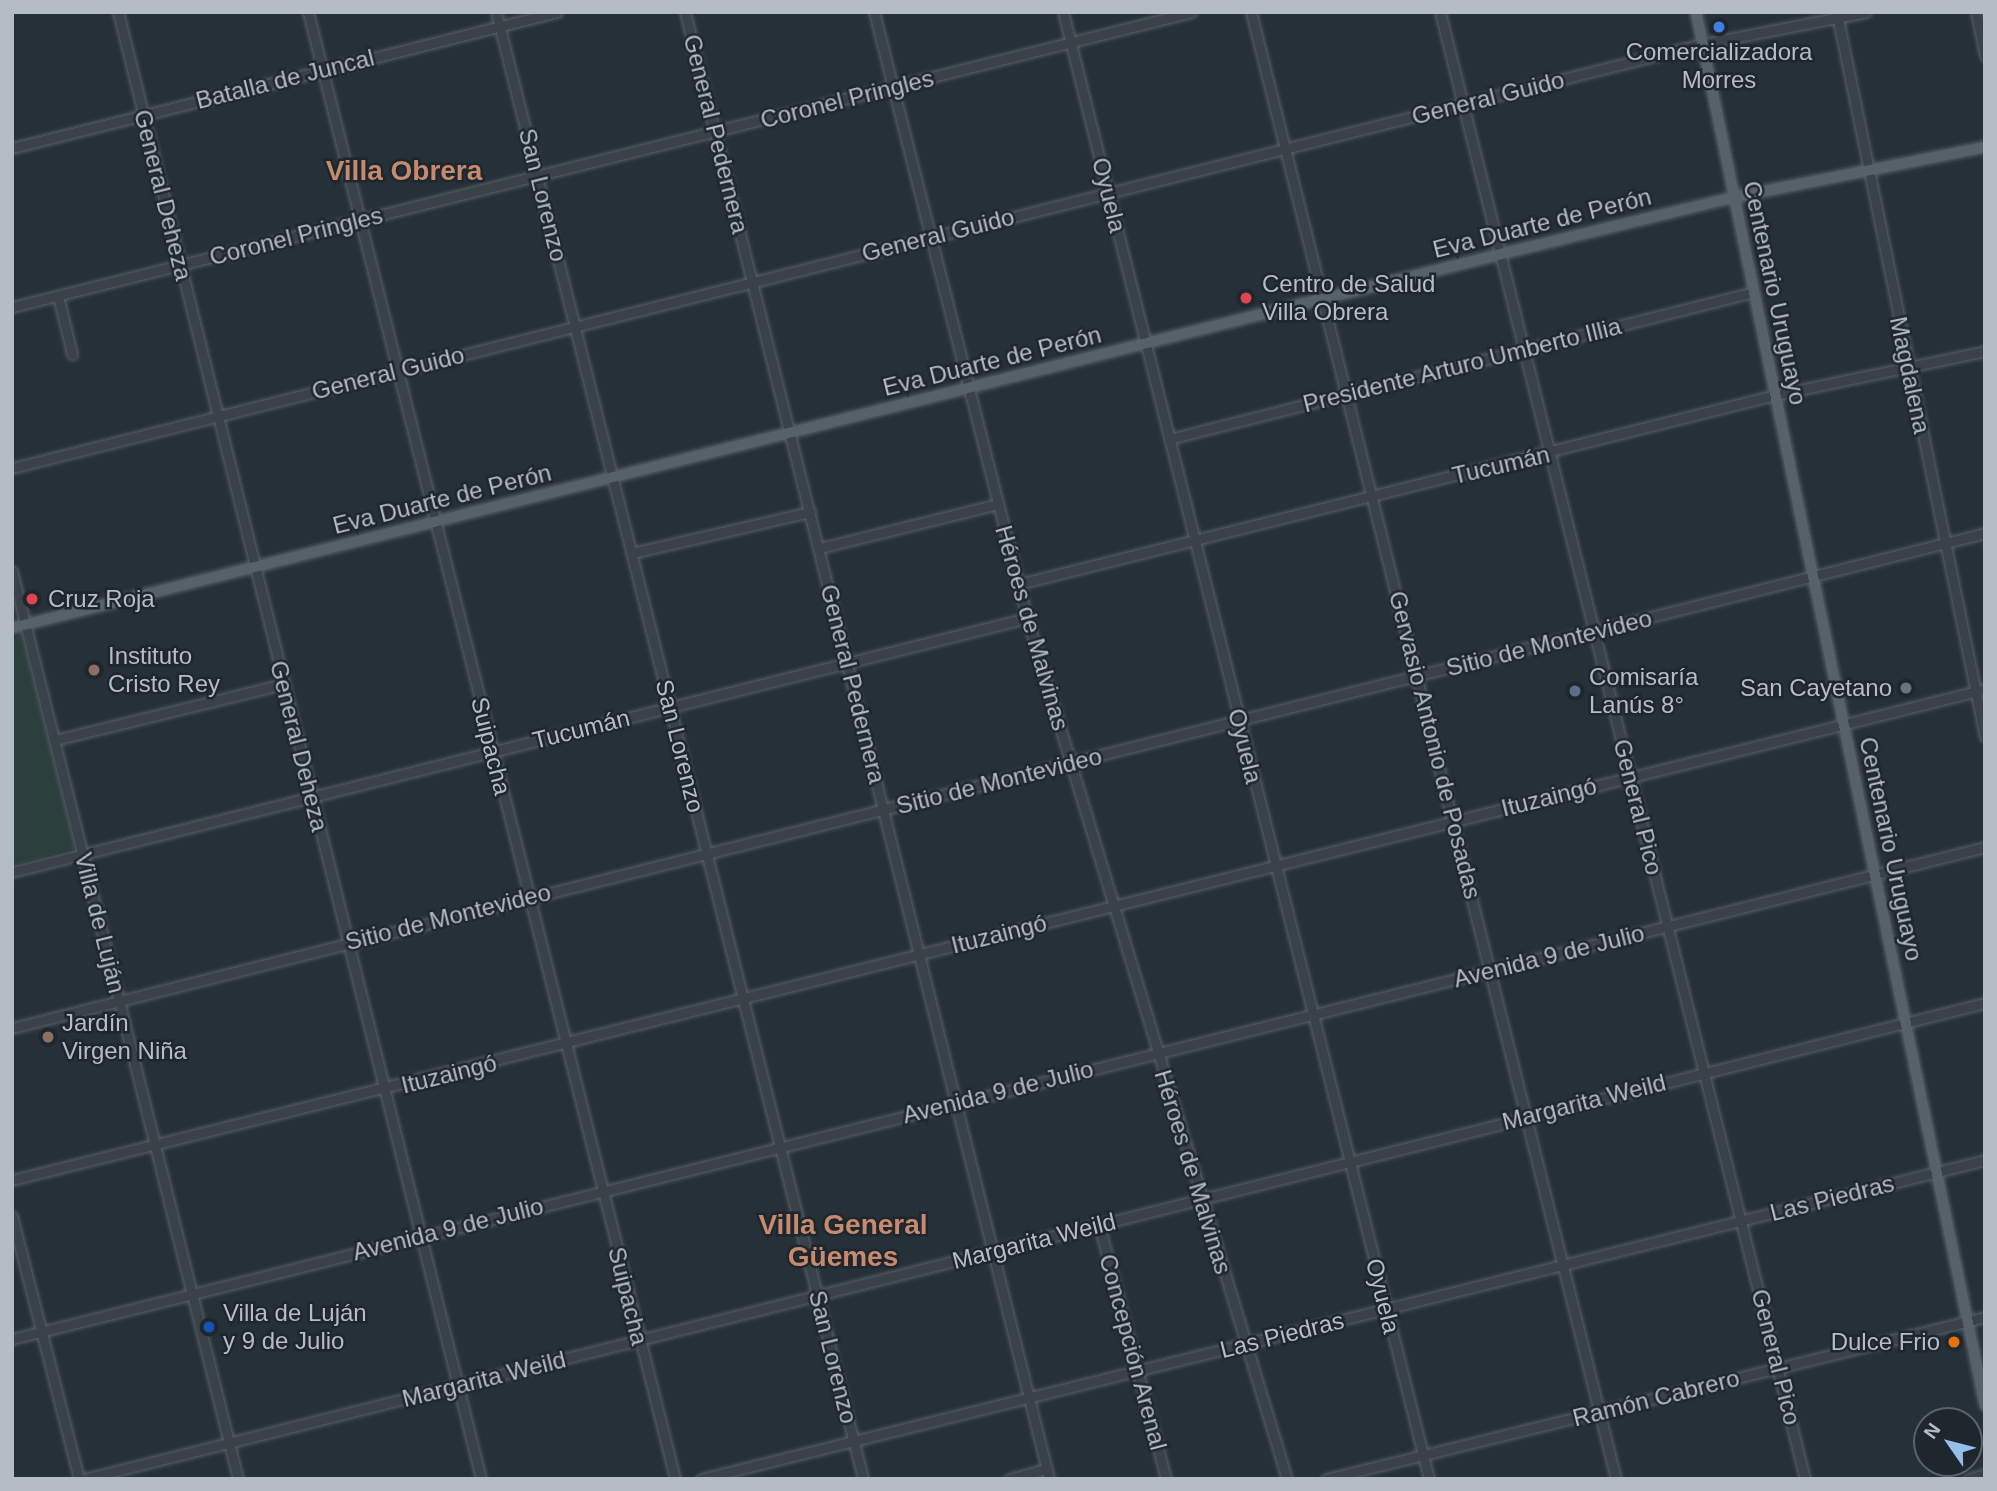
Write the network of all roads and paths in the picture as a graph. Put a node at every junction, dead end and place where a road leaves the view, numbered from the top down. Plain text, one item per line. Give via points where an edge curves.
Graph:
1 (118, 12) edge
2 (308, 12) edge
3 (496, 12) edge
4 (557, 12) edge
5 (685, 12) edge
6 (874, 12) edge
7 (1063, 12) edge
8 (1192, 12) edge
9 (1251, 12) edge
10 (1440, 12) edge
11 (1696, 12) edge
12 (1866, 12) edge
13 (1976, 12) edge
14 (1837, 15) edge
15 (500, 26) junction
16 (1071, 43) junction
17 (1702, 44) junction
18 (1985, 56) edge
19 (321, 70) junction
20 (893, 87) junction
21 (1462, 104) junction
22 (143, 115) junction
23 (715, 131) junction
24 (12, 148) edge
25 (1284, 148) junction
26 (1985, 148) edge
27 (1870, 172) junction
28 (538, 176) junction
29 (1109, 193) junction
30 (1735, 197) junction
31 (360, 219) junction
32 (931, 237) junction
33 (1500, 254) junction
34 (180, 265) junction
35 (754, 282) junction
36 (1754, 292) junction
37 (58, 296) junction
38 (1325, 301) junction
39 (12, 307) edge
40 (575, 326) junction
41 (1146, 344) junction
42 (1523, 349) junction
43 (1985, 351) edge
44 (72, 354) dead end
45 (1908, 368) junction
46 (397, 372) junction
47 (968, 388) junction
48 (1347, 395) junction
49 (1774, 395) junction
50 (217, 416) junction
51 (789, 433) junction
52 (1170, 439) junction
53 (1549, 454) junction
54 (12, 468) edge
55 (613, 477) junction
56 (1372, 495) junction
57 (998, 504) junction
58 (810, 512) junction
59 (434, 522) junction
60 (1985, 533) edge
61 (1194, 540) junction
62 (1945, 543) junction
63 (820, 548) junction
64 (632, 553) junction
65 (256, 567) junction
66 (12, 572) edge
67 (1813, 577) junction
68 (1019, 584) junction
69 (1027, 618) junction
70 (26, 624) junction
71 (12, 628) edge
72 (1593, 632) junction
73 (848, 663) junction
74 (1417, 676) junction
75 (283, 684) junction
76 (1980, 690) edge
77 (670, 708) junction
78 (1239, 722) junction
79 (1844, 724) junction
80 (1985, 737) edge
81 (55, 740) junction
82 (492, 751) junction
83 (1070, 762) junction
84 (1630, 777) junction
85 (312, 796) junction
86 (884, 810) junction
87 (1454, 820) junction
88 (1985, 847) edge
89 (706, 852) junction
90 (83, 855) junction
91 (1275, 866) junction
92 (12, 872) edge
93 (1875, 874) junction
94 (529, 898) junction
95 (1114, 905) junction
96 (1669, 925) junction
97 (349, 942) junction
98 (918, 955) junction
99 (1491, 971) junction
100 (742, 999) junction
101 (120, 1003) junction
102 (1985, 1003) edge
103 (1312, 1014) junction
104 (1905, 1022) junction
105 (12, 1028) edge
106 (565, 1044) junction
107 (1157, 1053) junction
108 (1705, 1072) junction
109 (386, 1090) junction
110 (957, 1103) junction
111 (1527, 1116) junction
112 (156, 1145) junction
113 (779, 1146) junction
114 (1985, 1160) edge
115 (1349, 1162) junction
116 (1937, 1171) junction
117 (12, 1180) edge
118 (601, 1192) junction
119 (1201, 1199) junction
120 (12, 1216) edge
121 (1742, 1221) junction
122 (1099, 1225) junction
123 (423, 1235) junction
124 (993, 1252) junction
125 (1563, 1265) junction
126 (193, 1292) junction
127 (817, 1294) junction
128 (1387, 1308) junction
129 (1985, 1317) edge
130 (1967, 1321) junction
131 (42, 1332) junction
132 (12, 1339) edge
133 (638, 1339) junction
134 (1246, 1344) junction
135 (1779, 1367) junction
136 (1137, 1370) junction
137 (458, 1387) junction
138 (1029, 1397) junction
139 (1985, 1405) edge
140 (1600, 1411) junction
141 (854, 1441) junction
142 (228, 1442) junction
143 (1423, 1455) junction
144 (1048, 1474) edge
145 (1985, 1475) edge
146 (81, 1479) edge
147 (238, 1479) edge
148 (481, 1479) edge
149 (675, 1479) edge
150 (701, 1479) edge
151 (863, 1479) edge
152 (1009, 1479) edge
153 (1166, 1479) edge
154 (1287, 1479) edge
155 (1326, 1479) edge
156 (1429, 1479) edge
157 (1616, 1479) edge
158 (1805, 1479) edge
159 (1968, 1479) edge

1 - 22 street, General Deheza
2 - 19 street, Suipacha
3 - 15 street, San Lorenzo
4 - 15 street, Batalla de Juncal
5 - 23 street, General Pedernera
6 - 20 street, Héroes de Malvinas
7 - 16 street, Oyuela
8 - 16 street, Coronel Pringles
9 - 25 street, Gervasio Antonio de Posadas
10 - 21 street, General Pico
11 - 17 main road, Centenario Uruguayo
12 - 14 street, General Guido
13 - 18 street
14 - 17 street, General Guido
14 - 27 street, Magdalena
15 - 19 street, Batalla de Juncal
15 - 28 street, San Lorenzo
16 - 20 street, Coronel Pringles
16 - 29 street, Oyuela
17 - 21 street, General Guido
17 - 30 main road, Centenario Uruguayo
19 - 22 street, Batalla de Juncal
19 - 31 street, Suipacha
20 - 23 street, Coronel Pringles
20 - 32 street, Héroes de Malvinas
21 - 25 street, General Guido
21 - 33 street, General Pico
22 - 24 street, Batalla de Juncal
22 - 34 street, General Deheza
23 - 28 street, Coronel Pringles
23 - 35 street, General Pedernera
25 - 29 street, General Guido
25 - 38 street, Gervasio Antonio de Posadas
26 - 27 main road, Eva Duarte de Perón
27 - 30 main road, Eva Duarte de Perón
27 - 45 street, Magdalena
28 - 31 street, Coronel Pringles
28 - 40 street, San Lorenzo
29 - 32 street, General Guido
29 - 41 street, Oyuela
30 - 33 main road, Eva Duarte de Perón
30 - 36 main road, Centenario Uruguayo
31 - 34 street, Coronel Pringles
31 - 46 street, Suipacha
32 - 35 street, General Guido
32 - 47 street, Héroes de Malvinas
33 - 38 main road, Eva Duarte de Perón
33 - 42 street, General Pico
34 - 37 street, Coronel Pringles
34 - 50 street, General Deheza
35 - 40 street, General Guido
35 - 51 street, General Pedernera
36 - 42 street, Presidente Arturo Umberto Illia
36 - 49 main road, Centenario Uruguayo
37 - 39 street, Coronel Pringles
37 - 44 street
38 - 41 main road, Eva Duarte de Perón
38 - 48 street, Gervasio Antonio de Posadas
40 - 46 street, General Guido
40 - 55 street, San Lorenzo
41 - 47 main road, Eva Duarte de Perón
41 - 52 street, Oyuela
42 - 48 street, Presidente Arturo Umberto Illia
42 - 53 street, General Pico
43 - 45 street, Tucumán
45 - 49 street, Tucumán
45 - 62 street, Magdalena
46 - 50 street, General Guido
46 - 59 street, Suipacha
47 - 51 main road, Eva Duarte de Perón
47 - 57 street, Héroes de Malvinas
48 - 52 street, Presidente Arturo Umberto Illia
48 - 56 street, Gervasio Antonio de Posadas
49 - 53 street, Tucumán
49 - 67 main road, Centenario Uruguayo
50 - 54 street, General Guido
50 - 65 street, General Deheza
51 - 55 main road, Eva Duarte de Perón
51 - 58 street, General Pedernera
52 - 61 street, Oyuela
53 - 56 street, Tucumán
53 - 72 street, General Pico
55 - 59 main road, Eva Duarte de Perón
55 - 64 street, San Lorenzo
56 - 61 street, Tucumán
56 - 74 street, Gervasio Antonio de Posadas
57 - 63 street
57 - 68 street, Héroes de Malvinas
58 - 63 street, General Pedernera
58 - 64 street
59 - 65 main road, Eva Duarte de Perón
59 - 82 street, Suipacha
60 - 62 street, Sitio de Montevideo
61 - 68 street, Tucumán
61 - 78 street, Oyuela
62 - 67 street, Sitio de Montevideo
62 - 76 street, Magdalena
63 - 73 street, General Pedernera
64 - 77 street, San Lorenzo
65 - 70 main road, Eva Duarte de Perón
65 - 75 street, General Deheza
66 - 70 street, Villa de Luján
67 - 72 street, Sitio de Montevideo
67 - 79 main road, Centenario Uruguayo
68 - 69 street, Héroes de Malvinas
69 - 73 street, Tucumán
69 - 83 street, Héroes de Malvinas
70 - 71 main road, Eva Duarte de Perón
70 - 81 street, Villa de Luján
72 - 74 street, Sitio de Montevideo
72 - 84 street, General Pico
73 - 77 street, Tucumán
73 - 86 street, General Pedernera
74 - 78 street, Sitio de Montevideo
74 - 87 street, Gervasio Antonio de Posadas
75 - 81 street
75 - 85 street, General Deheza
76 - 79 street, Ituzaingó
76 - 80 street, Magdalena
77 - 82 street, Tucumán
77 - 89 street, San Lorenzo
78 - 83 street, Sitio de Montevideo
78 - 91 street, Oyuela
79 - 84 street, Ituzaingó
79 - 93 main road, Centenario Uruguayo
81 - 90 street, Villa de Luján
82 - 85 street, Tucumán
82 - 94 street, Suipacha
83 - 86 street, Sitio de Montevideo
83 - 95 street, Héroes de Malvinas
84 - 87 street, Ituzaingó
84 - 96 street, General Pico
85 - 90 street, Tucumán
85 - 97 street, General Deheza
86 - 89 street, Sitio de Montevideo
86 - 98 street, General Pedernera
87 - 91 street, Ituzaingó
87 - 99 street, Gervasio Antonio de Posadas
88 - 93 street, Avenida 9 de Julio
89 - 94 street, Sitio de Montevideo
89 - 100 street, San Lorenzo
90 - 92 street, Tucumán
90 - 101 street, Villa de Luján
91 - 95 street, Ituzaingó
91 - 103 street, Oyuela
93 - 96 street, Avenida 9 de Julio
93 - 104 main road, Centenario Uruguayo
94 - 97 street, Sitio de Montevideo
94 - 106 street, Suipacha
95 - 98 street, Ituzaingó
95 - 107 street, Héroes de Malvinas
96 - 99 street, Avenida 9 de Julio
96 - 108 street, General Pico
97 - 101 street, Sitio de Montevideo
97 - 109 street, General Deheza
98 - 100 street, Ituzaingó
98 - 110 street, General Pedernera
99 - 103 street, Avenida 9 de Julio
99 - 111 street, Gervasio Antonio de Posadas
100 - 106 street, Ituzaingó
100 - 113 street, San Lorenzo
101 - 105 street, Sitio de Montevideo
101 - 112 street, Villa de Luján
102 - 104 street, Margarita Weild
103 - 107 street, Avenida 9 de Julio
103 - 115 street, Oyuela
104 - 108 street, Margarita Weild
104 - 116 main road, Centenario Uruguayo
106 - 109 street, Ituzaingó
106 - 118 street, Suipacha
107 - 110 street, Avenida 9 de Julio
107 - 119 street, Héroes de Malvinas
108 - 111 street, Margarita Weild
108 - 121 street, General Pico
109 - 112 street, Ituzaingó
109 - 123 street, General Deheza
110 - 113 street, Avenida 9 de Julio
110 - 124 street, General Pedernera
111 - 115 street, Margarita Weild
111 - 125 street, Gervasio Antonio de Posadas
112 - 117 street, Ituzaingó
112 - 126 street, Villa de Luján
113 - 118 street, Avenida 9 de Julio
113 - 127 street, San Lorenzo
114 - 116 street, Las Piedras
115 - 119 street, Margarita Weild
115 - 128 street, Oyuela
116 - 121 street, Las Piedras
116 - 130 main road, Centenario Uruguayo
118 - 123 street, Avenida 9 de Julio
118 - 133 street, Suipacha
119 - 122 street, Margarita Weild
119 - 134 street, Héroes de Malvinas
120 - 131 street
121 - 125 street, Las Piedras
121 - 135 street, General Pico
122 - 124 street, Margarita Weild
122 - 136 street, Concepción Arenal
123 - 126 street, Avenida 9 de Julio
123 - 137 street, General Deheza
124 - 127 street, Margarita Weild
124 - 138 street, General Pedernera
125 - 128 street, Las Piedras
125 - 140 street, Gervasio Antonio de Posadas
126 - 131 street, Avenida 9 de Julio
126 - 142 street, Villa de Luján
127 - 133 street, Margarita Weild
127 - 141 street, San Lorenzo
128 - 134 street, Las Piedras
128 - 143 street, Oyuela
129 - 130 street, Ramón Cabrero
130 - 135 street, Ramón Cabrero
130 - 139 main road, Centenario Uruguayo
131 - 132 street, Avenida 9 de Julio
131 - 146 street
133 - 137 street, Margarita Weild
133 - 149 street, Suipacha
134 - 136 street, Las Piedras
134 - 154 street, Héroes de Malvinas
135 - 140 street, Ramón Cabrero
135 - 158 street, General Pico
136 - 138 street, Las Piedras
136 - 153 street, Concepción Arenal
137 - 142 street, Margarita Weild
137 - 148 street, General Deheza
138 - 141 street, Las Piedras
138 - 144 street, General Pedernera
140 - 143 street, Ramón Cabrero
140 - 157 street, Gervasio Antonio de Posadas
141 - 150 street, Las Piedras
141 - 151 street, San Lorenzo
142 - 146 street, Margarita Weild
142 - 147 street, Villa de Luján
143 - 155 street, Ramón Cabrero
143 - 156 street, Oyuela
144 - 152 street
145 - 159 street

